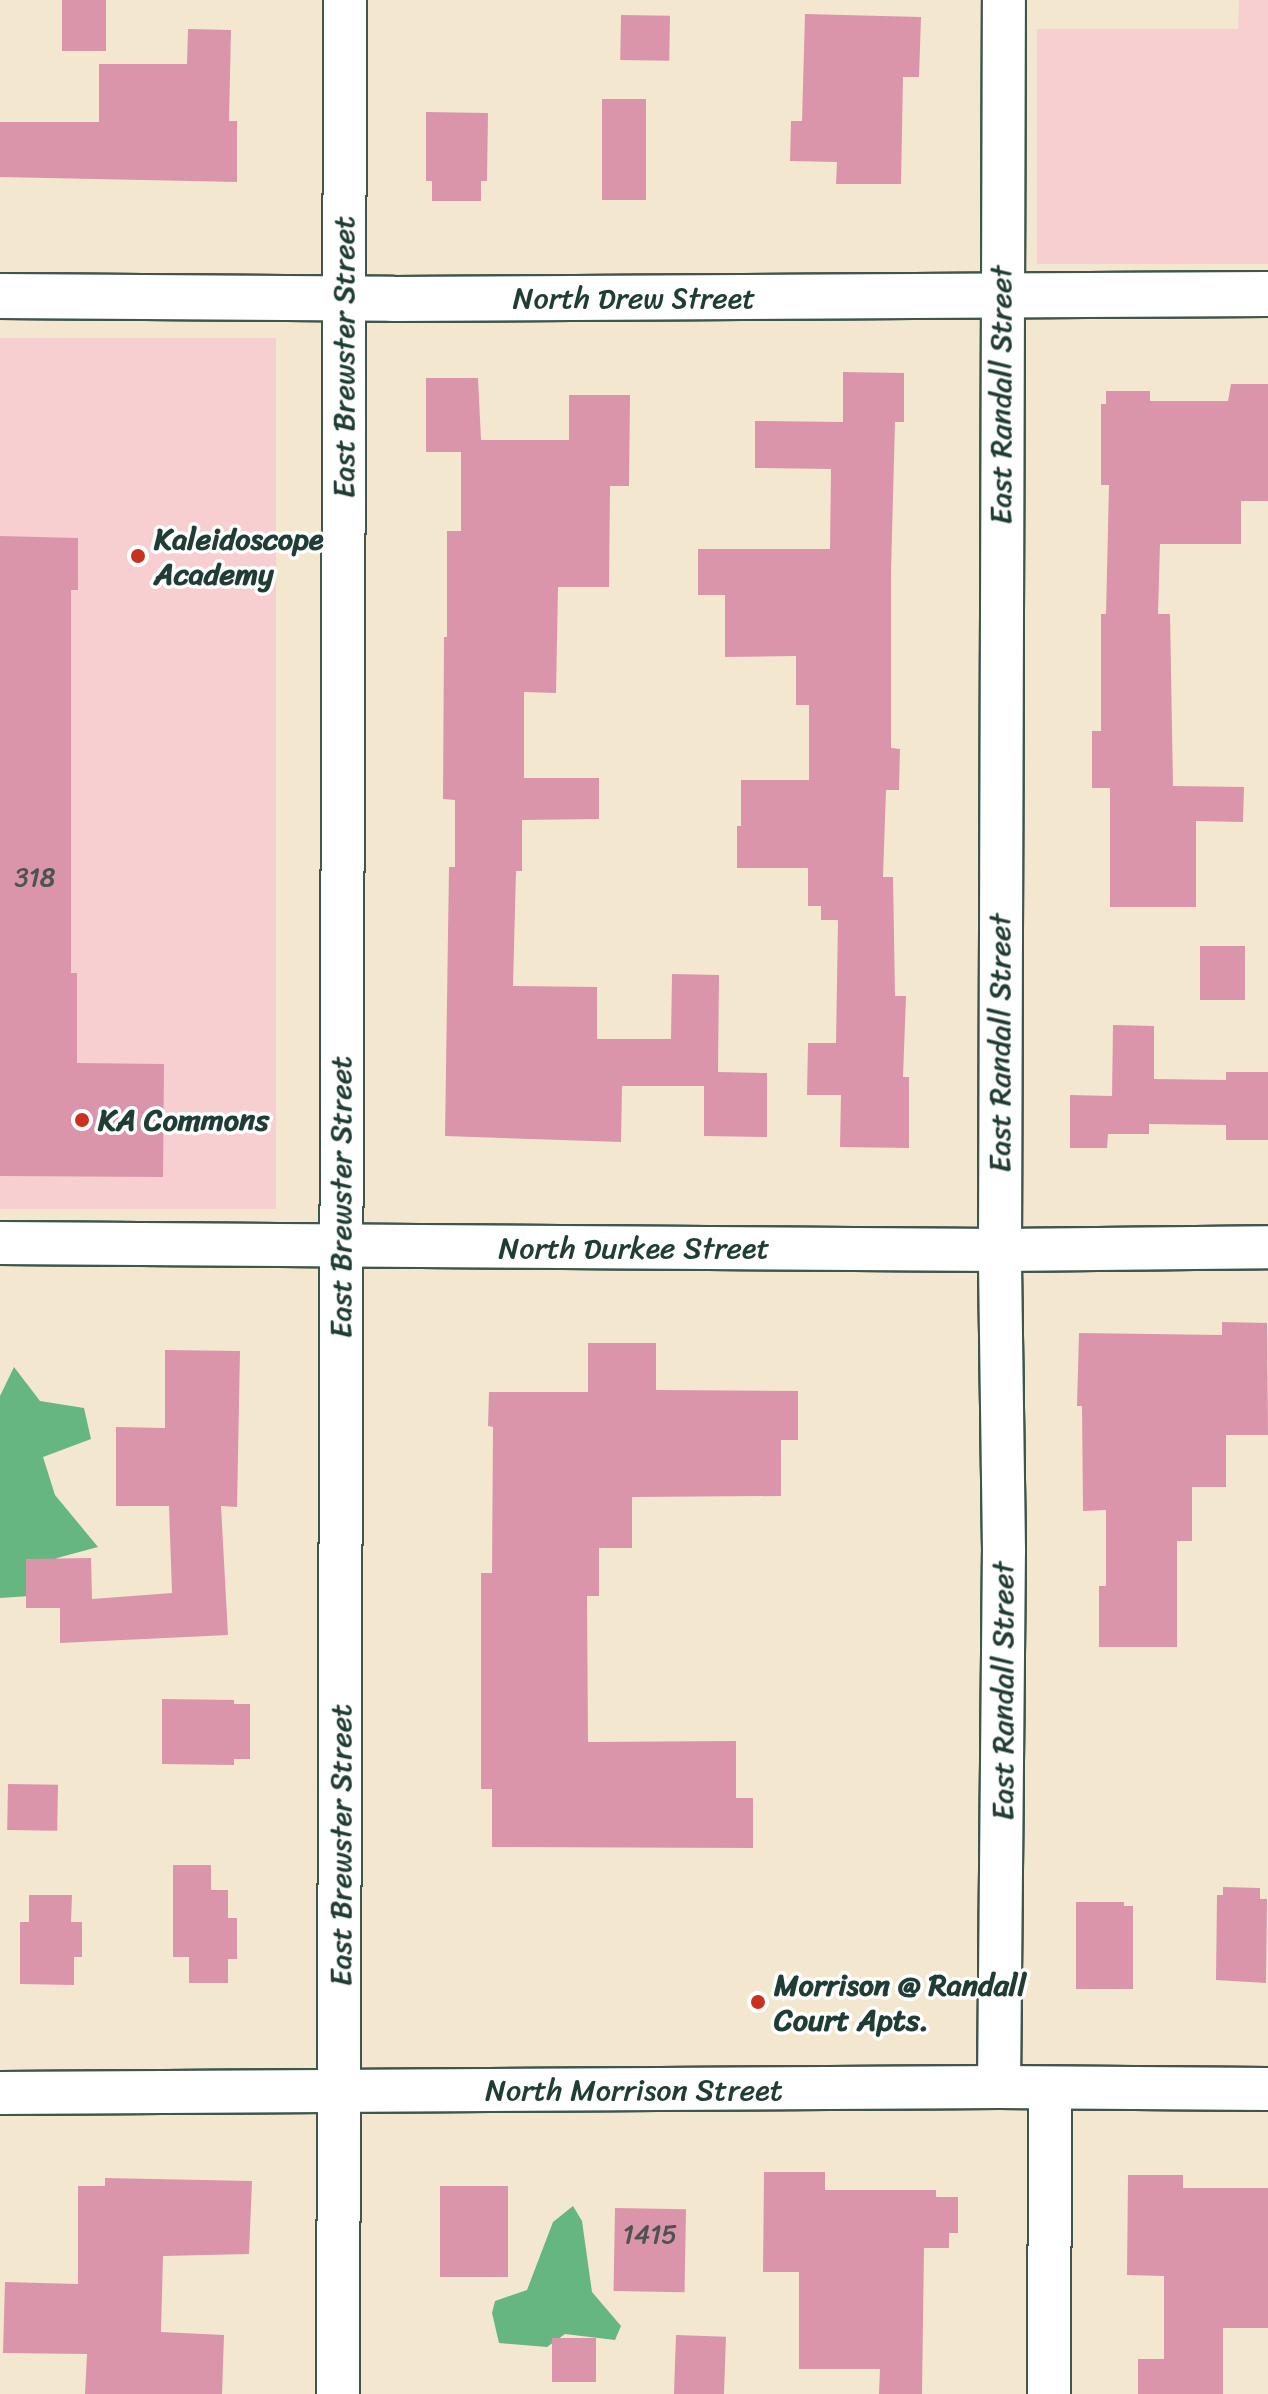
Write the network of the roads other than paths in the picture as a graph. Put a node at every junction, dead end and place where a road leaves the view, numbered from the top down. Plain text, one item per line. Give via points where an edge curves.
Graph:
1 (345, 0) edge
2 (1004, 0) edge
3 (1268, 294) edge
4 (0, 296) edge
5 (1001, 296) junction
6 (344, 299) junction
7 (0, 1243) edge
8 (340, 1246) junction
9 (1268, 1247) edge
10 (1000, 1250) junction
11 (999, 2087) junction
12 (1050, 2088) junction
13 (1268, 2089) edge
14 (339, 2091) junction
15 (0, 2093) edge
16 (338, 2394) edge
17 (1049, 2394) edge

1 - 6 street, East Brewster Street
2 - 5 street, East Randall Street
3 - 5 street, North Drew Street
4 - 6 street, North Drew Street
5 - 6 street, North Drew Street
5 - 10 street, East Randall Street
6 - 8 street, East Brewster Street
7 - 8 street, North Durkee Street
8 - 10 street, North Durkee Street
8 - 14 street, East Brewster Street
9 - 10 street, North Durkee Street
10 - 11 street, East Randall Street via 1004,1566
11 - 12 street, North Morrison Street
11 - 14 street, North Morrison Street
12 - 13 street, North Morrison Street
12 - 17 street
14 - 15 street, North Morrison Street
14 - 16 street, East Brewster Street

